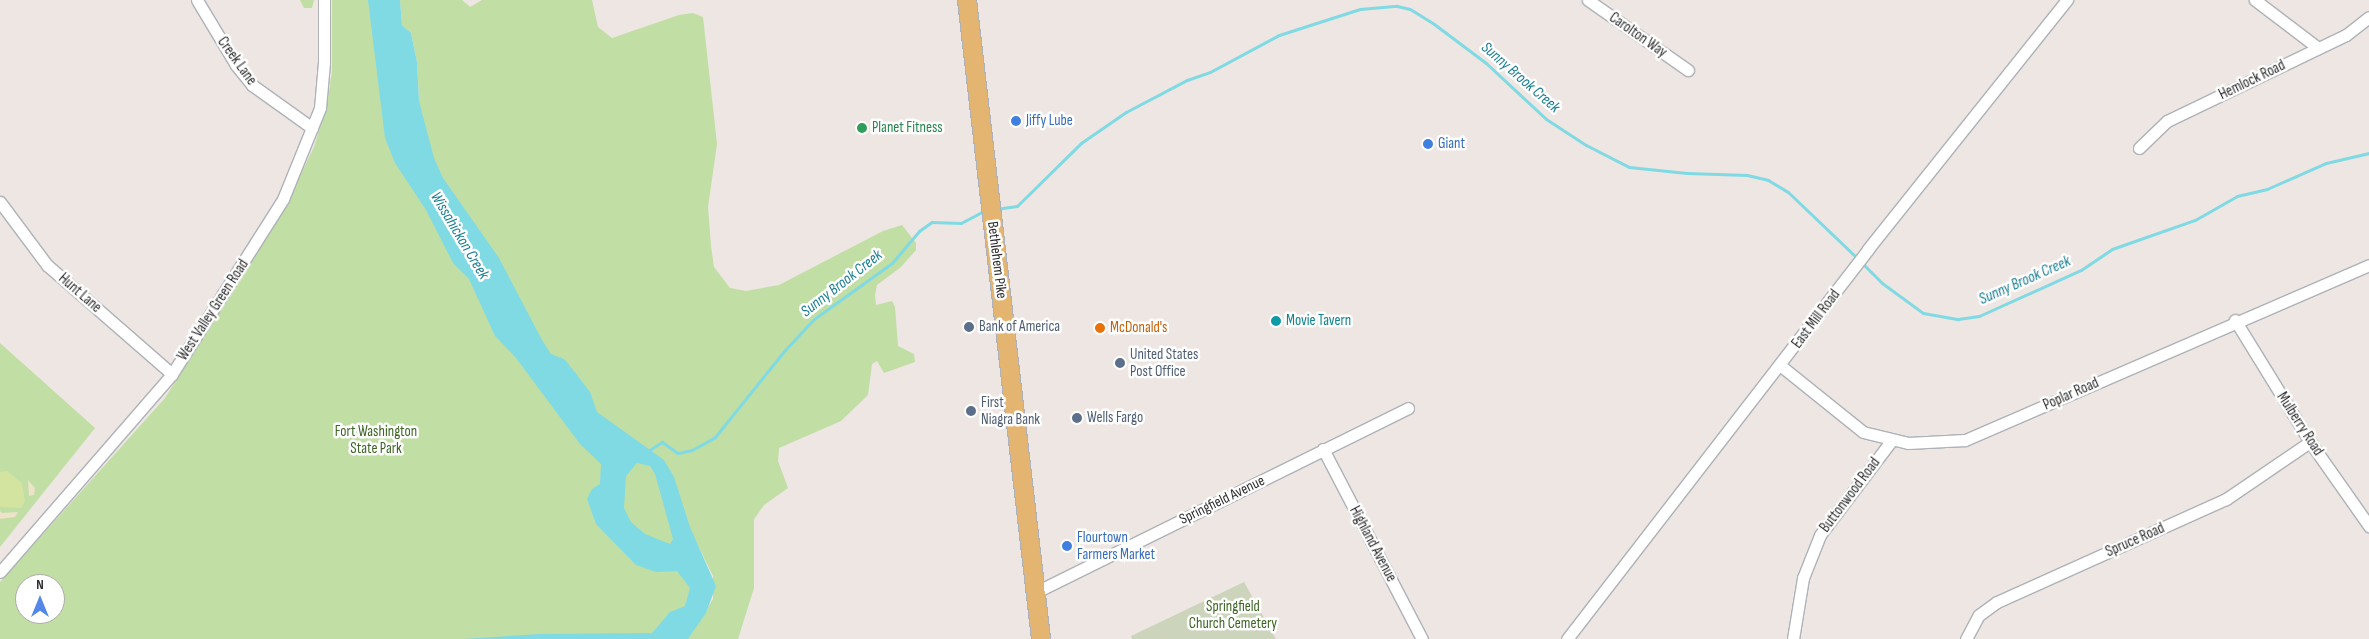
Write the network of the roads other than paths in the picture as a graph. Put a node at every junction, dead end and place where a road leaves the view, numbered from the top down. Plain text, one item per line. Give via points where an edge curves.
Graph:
1 (197, 0) edge
2 (324, 0) edge
3 (967, 0) edge
4 (1588, 0) edge
5 (2067, 0) edge
6 (2255, 0) edge
7 (2369, 16) edge
8 (2318, 48) junction
9 (1688, 70) dead end
10 (312, 128) junction
11 (2139, 148) dead end
12 (0, 202) edge
13 (2369, 265) edge
14 (2235, 320) junction
15 (1782, 366) junction
16 (172, 374) junction
17 (1408, 408) dead end
18 (1891, 441) junction
19 (2310, 442) junction
20 (1323, 449) junction
21 (2369, 526) edge
22 (0, 572) edge
23 (1036, 592) junction
24 (1042, 639) edge
25 (1422, 639) edge
26 (1567, 639) edge
27 (1792, 639) edge
28 (1966, 639) edge

1 - 10 street, Creek Lane via 252,86
2 - 10 street, West Valley Green Road via 320,108
3 - 23 main road, Bethlehem Pike
4 - 9 street, Carolton Way
5 - 15 street, East Mill Road via 1868,249
6 - 8 street
7 - 8 street, Hemlock Road via 2346,35
8 - 11 street, Hemlock Road via 2167,121
10 - 16 street, West Valley Green Road via 283,199
12 - 16 street, Hunt Lane via 47,265
13 - 14 street, Poplar Road
14 - 18 street, Poplar Road via 1979,436 1946,442
14 - 19 street, Mulberry Road
15 - 18 street, Poplar Road via 1863,432
15 - 26 street, East Mill Road
16 - 22 street, West Valley Green Road
17 - 20 street, Springfield Avenue
18 - 27 street, Buttonwood Road via 1820,535 1803,578
19 - 21 street, Mulberry Road
19 - 28 street, Spruce Road via 2226,499 1997,602 1979,615
20 - 23 street, Springfield Avenue
20 - 25 street, Highland Avenue
23 - 24 main road, Bethlehem Pike

